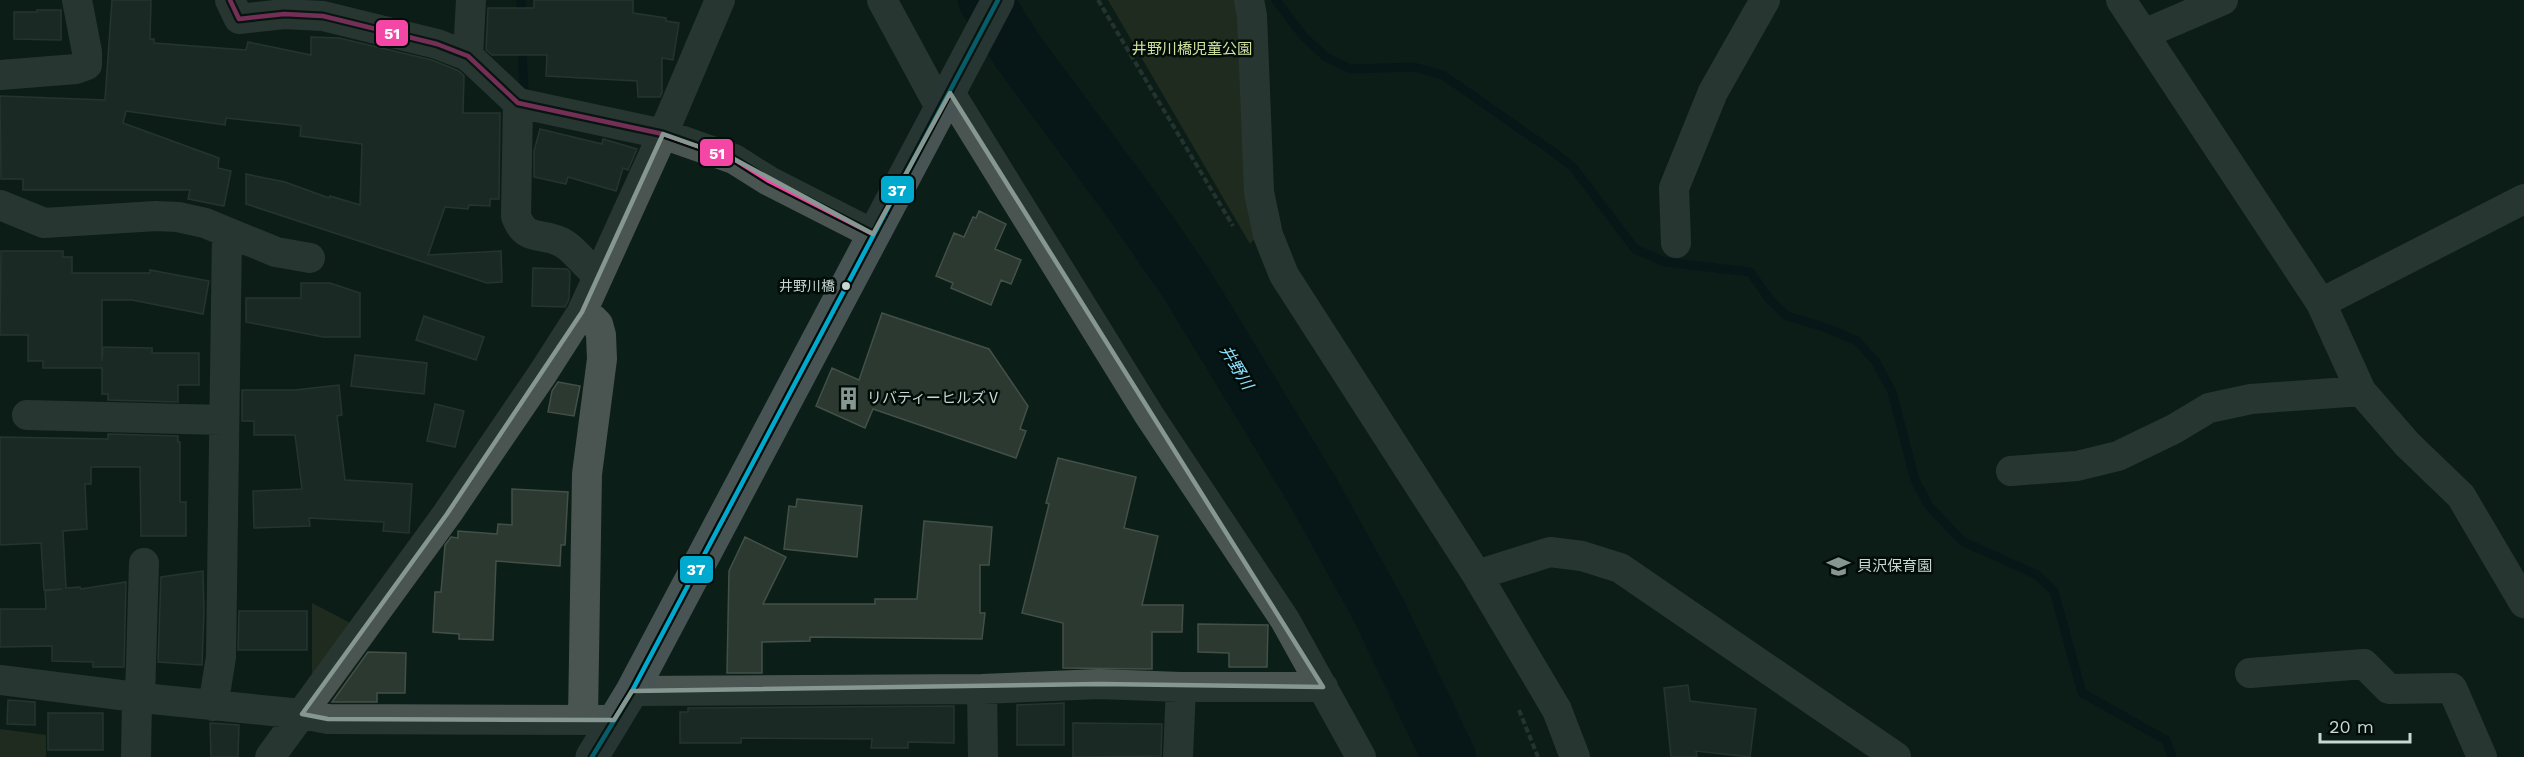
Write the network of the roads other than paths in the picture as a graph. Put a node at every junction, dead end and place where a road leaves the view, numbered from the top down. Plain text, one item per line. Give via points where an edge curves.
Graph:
1 (77, 0) edge
2 (230, 0) edge
3 (471, 0) edge
4 (720, 0) edge
5 (882, 0) edge
6 (998, 0) edge
7 (1249, 0) edge
8 (1765, 0) edge
9 (2121, 0) edge
10 (2223, 0) edge
11 (2144, 34) junction
12 (468, 56) junction
13 (0, 75) edge
14 (949, 95) junction
15 (518, 103) junction
16 (663, 134) junction
17 (2524, 200) edge
18 (0, 205) edge
19 (227, 234) junction
20 (873, 234) junction
21 (1676, 243) dead end
22 (309, 258) dead end
23 (598, 277) junction
24 (2321, 303) junction
25 (583, 309) junction
26 (2361, 391) junction
27 (27, 415) dead end
28 (224, 420) junction
29 (2012, 471) dead end
30 (144, 563) dead end
31 (1477, 575) junction
32 (2524, 603) edge
33 (2250, 673) dead end
34 (0, 680) edge
35 (1181, 687) junction
36 (1323, 687) junction
37 (982, 689) junction
38 (632, 691) junction
39 (138, 697) junction
40 (213, 705) junction
41 (302, 714) junction
42 (600, 738) edge
43 (136, 757) edge
44 (270, 757) edge
45 (983, 757) edge
46 (1178, 757) edge
47 (1361, 757) edge
48 (1575, 757) edge
49 (1896, 757) edge
50 (2482, 757) edge

1 - 13 street via 87,65
2 - 12 street via 239,19 284,14 323,16 409,36
3 - 12 street
4 - 16 street
5 - 14 street
6 - 14 main road
7 - 31 street via 1259,192 1268,235 1284,275
8 - 21 street via 1713,92 1674,188
9 - 11 street
10 - 11 street
11 - 24 street
12 - 15 street
14 - 20 main road
14 - 36 street via 1149,415 1285,620
15 - 16 street
15 - 23 street via 516,216 520,227 527,233 562,242
16 - 20 street via 734,159
16 - 23 street
17 - 24 street
18 - 19 street via 44,223 178,217 205,223
19 - 22 street via 276,252
19 - 28 street
20 - 38 main road
23 - 25 street
24 - 26 street
25 - 41 street via 447,514
25 - 42 street via 598,324 602,359 588,474
26 - 29 street via 2251,399 2209,408 2118,456 2077,466
26 - 32 street via 2407,444 2461,496
27 - 28 street
28 - 40 street via 221,657
30 - 39 street
31 - 48 street via 1557,711
31 - 49 street via 1550,552 1582,556 1620,568
33 - 50 street via 2364,664 2389,689 2452,688
34 - 39 street
35 - 36 street
35 - 37 street via 1099,684
35 - 46 street
36 - 47 street
37 - 38 street
37 - 45 street
38 - 42 main road
39 - 40 street
39 - 43 street
40 - 41 street
41 - 42 street
41 - 44 street

